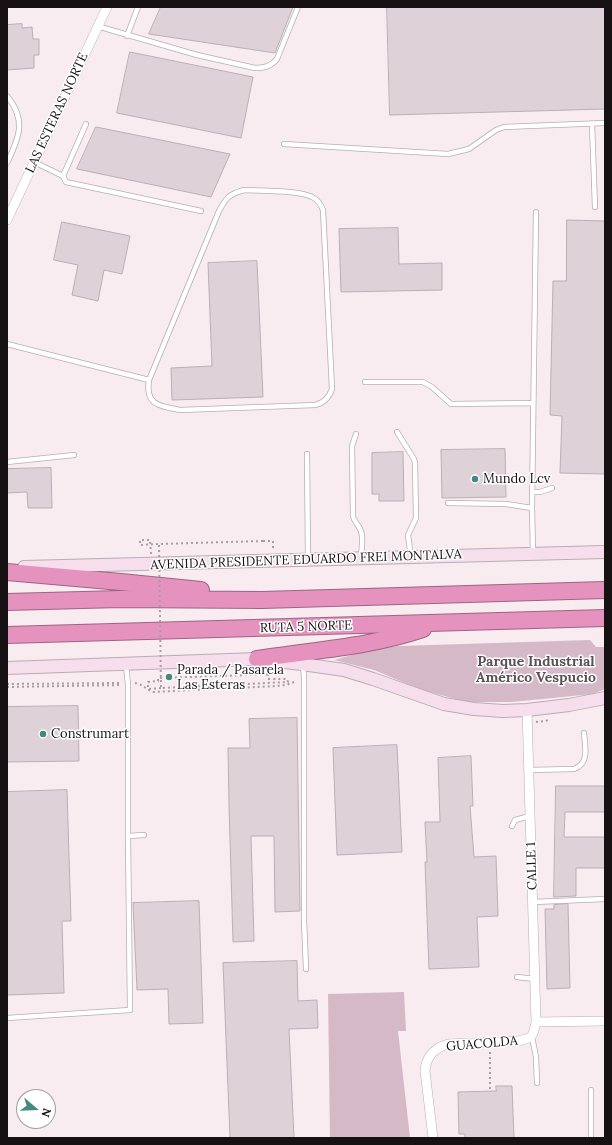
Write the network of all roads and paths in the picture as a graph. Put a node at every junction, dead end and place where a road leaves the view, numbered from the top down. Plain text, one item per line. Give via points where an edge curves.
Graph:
1 (106, 7) edge
2 (138, 7) edge
3 (298, 7) edge
4 (97, 26) junction
5 (127, 36) junction
6 (7, 96) edge
7 (605, 123) edge
8 (86, 124) dead end
9 (592, 124) junction
10 (284, 144) dead end
11 (34, 162) junction
12 (7, 163) edge
13 (63, 176) junction
14 (595, 207) dead end
15 (201, 211) dead end
16 (536, 212) dead end
17 (7, 220) edge
18 (7, 344) edge
19 (149, 380) junction
20 (365, 382) dead end
21 (533, 403) junction
22 (397, 432) dead end
23 (356, 434) dead end
24 (307, 454) dead end
25 (74, 456) dead end
26 (7, 462) edge
27 (552, 488) dead end
28 (532, 492) junction
29 (448, 503) dead end
30 (532, 508) junction
31 (159, 544) junction
32 (605, 552) edge
33 (273, 553) dead end
34 (533, 554) junction
35 (151, 555) dead end
36 (411, 557) junction
37 (361, 558) junction
38 (308, 560) junction
39 (7, 568) edge
40 (7, 572) edge
41 (603, 590) edge
42 (262, 600) junction
43 (7, 602) edge
44 (605, 618) edge
45 (442, 623) junction
46 (7, 635) edge
47 (257, 659) junction
48 (126, 663) junction
49 (302, 664) junction
50 (7, 668) edge
51 (268, 674) junction
52 (282, 674) dead end
53 (304, 678) junction
54 (128, 684) junction
55 (7, 686) edge
56 (161, 688) junction
57 (605, 698) edge
58 (527, 710) junction
59 (584, 734) dead end
60 (529, 770) junction
61 (530, 816) junction
62 (512, 826) dead end
63 (144, 835) dead end
64 (128, 836) junction
65 (605, 899) edge
66 (533, 902) junction
67 (306, 969) dead end
68 (517, 977) dead end
69 (535, 979) junction
70 (7, 1018) edge
71 (605, 1021) edge
72 (536, 1022) junction
73 (532, 1037) junction
74 (490, 1043) junction
75 (537, 1083) dead end
76 (591, 1090) dead end
77 (490, 1091) dead end
78 (433, 1138) edge
79 (591, 1138) edge

1 - 4 street, LAS ESTERAS NORTE
2 - 5 lane
3 - 5 lane via 277,58 272,64 262,68 197,55
4 - 5 lane
4 - 11 street, LAS ESTERAS NORTE
6 - 12 lane via 15,106 20,128
7 - 9 lane
8 - 13 lane
9 - 10 lane via 504,127 469,149 448,154
9 - 14 lane
11 - 13 lane
11 - 17 street, LAS ESTERAS NORTE
13 - 15 lane via 66,182
16 - 21 lane
18 - 19 lane
19 - 19 lane via 147,391 152,400 164,407 180,410 315,406 327,399 333,384 323,210 314,197 244,190 228,198 219,211
20 - 21 lane via 423,382 451,404
21 - 28 lane
22 - 36 lane via 415,463 416,518 408,535
23 - 37 lane via 352,446 353,517 362,537
24 - 38 lane
25 - 26 lane
27 - 28 lane
28 - 30 lane
29 - 30 lane via 506,504
30 - 34 lane
31 - 33 path, bridge via 273,541
31 - 35 path via 152,544 146,545 140,545 140,540 150,540 151,548
31 - 56 path, bridge
32 - 34 main road, AVENIDA PRESIDENTE EDUARDO FREI MONTALVA
34 - 36 main road, AVENIDA PRESIDENTE EDUARDO FREI MONTALVA
36 - 37 main road, AVENIDA PRESIDENTE EDUARDO FREI MONTALVA
37 - 38 main road, AVENIDA PRESIDENTE EDUARDO FREI MONTALVA
38 - 39 main road, AVENIDA PRESIDENTE EDUARDO FREI MONTALVA
40 - 42 highway via 166,586
41 - 42 highway
42 - 43 highway via 120,599
44 - 45 highway, RUTA 5 NORTE
45 - 46 highway, RUTA 5 NORTE
45 - 47 highway via 396,637
47 - 48 main road
47 - 49 main road
48 - 50 main road
48 - 54 lane
49 - 53 lane
49 - 58 main road via 358,674 455,706 488,710
51 - 52 path
51 - 56 path via 158,678 158,681 148,682 148,689
51 - 56 path, bridge via 268,679 287,678 288,682
53 - 54 path via 286,685 154,692 139,683
53 - 67 lane
54 - 55 path
54 - 64 lane
57 - 58 main road
58 - 60 street, CALLE 1
59 - 60 lane via 585,756 580,767
60 - 61 street, CALLE 1
61 - 62 lane via 515,820
61 - 66 street, CALLE 1
63 - 64 lane
64 - 70 lane via 130,1010
65 - 66 lane
66 - 69 street, CALLE 1
68 - 69 lane
69 - 72 street, CALLE 1
71 - 72 street
72 - 73 street, GUACOLDA
73 - 74 street, GUACOLDA
73 - 75 lane
74 - 77 path
74 - 78 street, GUACOLDA via 448,1044 437,1049 429,1057 425,1071
76 - 79 lane

